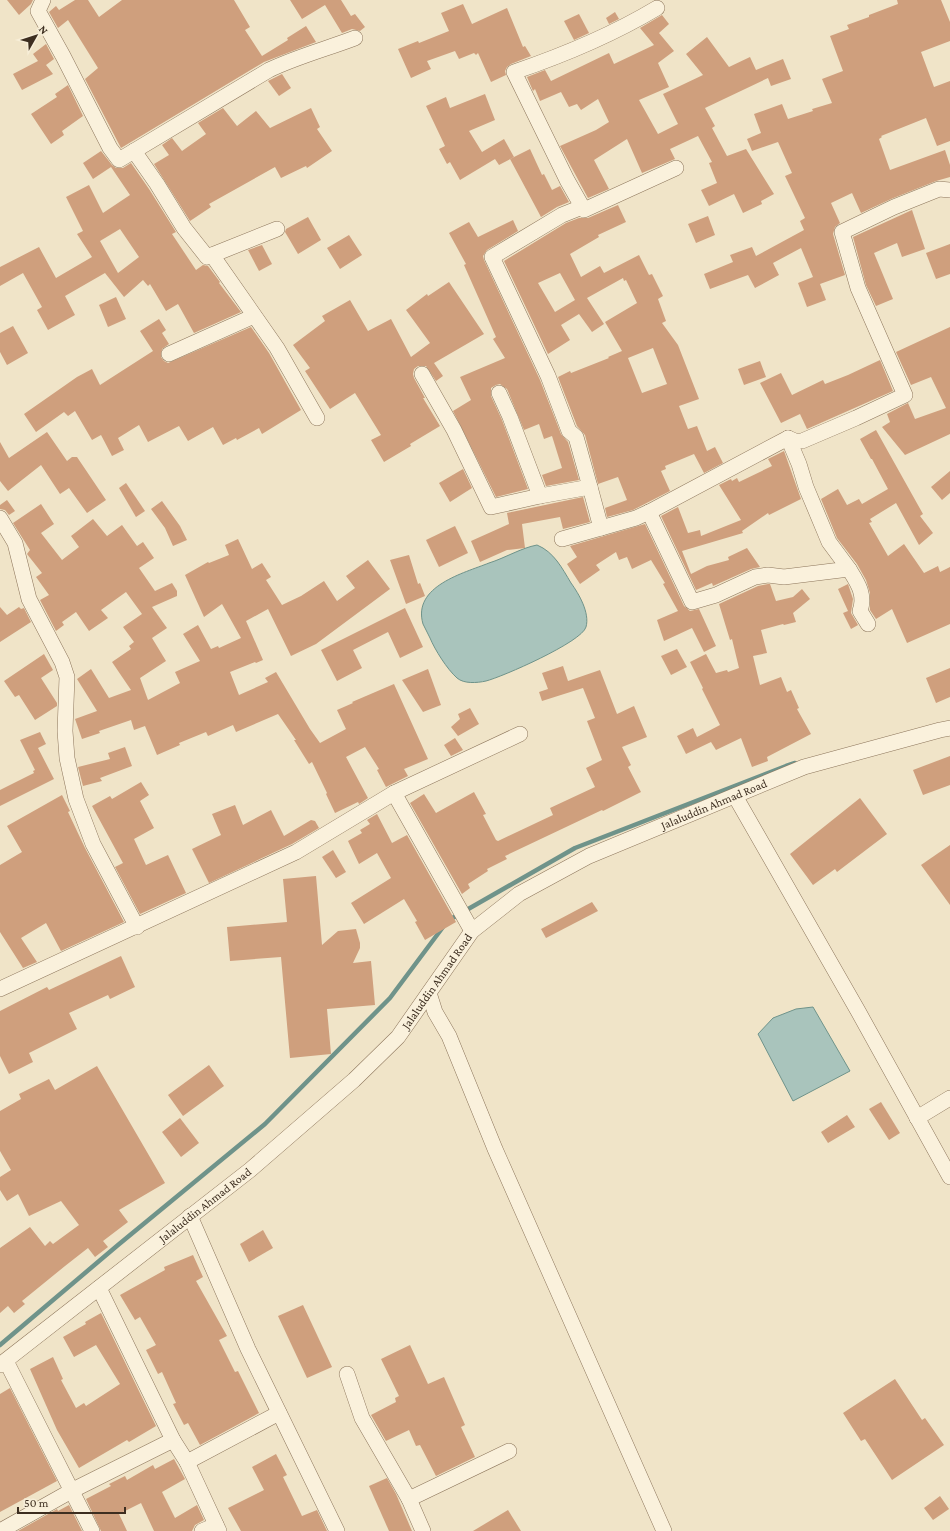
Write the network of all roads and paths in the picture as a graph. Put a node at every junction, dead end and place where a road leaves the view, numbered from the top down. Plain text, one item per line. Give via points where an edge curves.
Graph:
1 (43, 0) edge
2 (657, 8) dead end
3 (355, 38) dead end
4 (134, 151) junction
5 (676, 168) dead end
6 (950, 190) edge
7 (582, 207) junction
8 (277, 229) dead end
9 (212, 255) junction
10 (254, 316) junction
11 (169, 354) dead end
12 (422, 374) dead end
13 (499, 393) dead end
14 (317, 418) dead end
15 (788, 438) junction
16 (590, 486) junction
17 (540, 496) junction
18 (648, 512) junction
19 (0, 518) edge
20 (601, 528) junction
21 (562, 539) dead end
22 (849, 569) junction
23 (868, 624) dead end
24 (950, 728) edge
25 (520, 734) dead end
26 (394, 793) junction
27 (735, 796) junction
28 (137, 927) junction
29 (472, 931) junction
30 (0, 989) edge
31 (429, 992) junction
32 (950, 1098) edge
33 (917, 1118) junction
34 (950, 1177) edge
35 (190, 1216) junction
36 (99, 1288) junction
37 (3, 1363) edge
38 (347, 1374) dead end
39 (279, 1412) junction
40 (174, 1440) junction
41 (508, 1451) dead end
42 (187, 1462) junction
43 (73, 1490) junction
44 (408, 1499) junction
45 (218, 1528) edge
46 (0, 1531) edge
47 (92, 1531) edge
48 (202, 1531) edge
49 (337, 1531) edge
50 (423, 1531) edge
51 (664, 1531) edge

1 - 4 street via 38,11 110,148 119,160
2 - 7 street via 565,54 514,72
3 - 4 street via 269,70
4 - 9 street via 158,184 184,228 207,257
5 - 7 street via 584,210
6 - 15 street via 939,189 894,206 842,232 858,288 905,395 802,441
7 - 16 street via 562,215 492,257 548,376 569,430 576,437
8 - 9 street
9 - 10 street
10 - 11 street
10 - 14 street via 277,348
12 - 17 street via 454,430 491,507
13 - 17 street
15 - 18 street
15 - 22 street via 830,542
16 - 17 street
16 - 20 street
18 - 20 street
18 - 22 street via 692,602 716,595 755,577 784,577
19 - 28 street via 15,543 29,599 62,662 67,677 65,731 67,758 76,799 92,844
20 - 21 street
22 - 23 street via 858,582 862,595 860,611
24 - 27 street, Jalaluddin Ahmad Road via 804,767
25 - 26 street
26 - 28 street via 296,852
26 - 29 street
27 - 29 street, Jalaluddin Ahmad Road via 589,856 519,894
27 - 33 street
28 - 30 street
29 - 31 street, Jalaluddin Ahmad Road
31 - 35 street, Jalaluddin Ahmad Road via 398,1036 354,1080 250,1170
31 - 51 street via 435,1012 449,1036 495,1149
32 - 33 street
33 - 34 street
35 - 36 street, Jalaluddin Ahmad Road
35 - 39 street via 248,1349
36 - 37 street, Jalaluddin Ahmad Road
36 - 40 street
37 - 43 street
38 - 44 street via 362,1418
39 - 42 street
39 - 49 street
40 - 42 street
40 - 43 street
41 - 44 street
42 - 45 street
43 - 46 street
43 - 47 street
44 - 50 street
45 - 48 street

